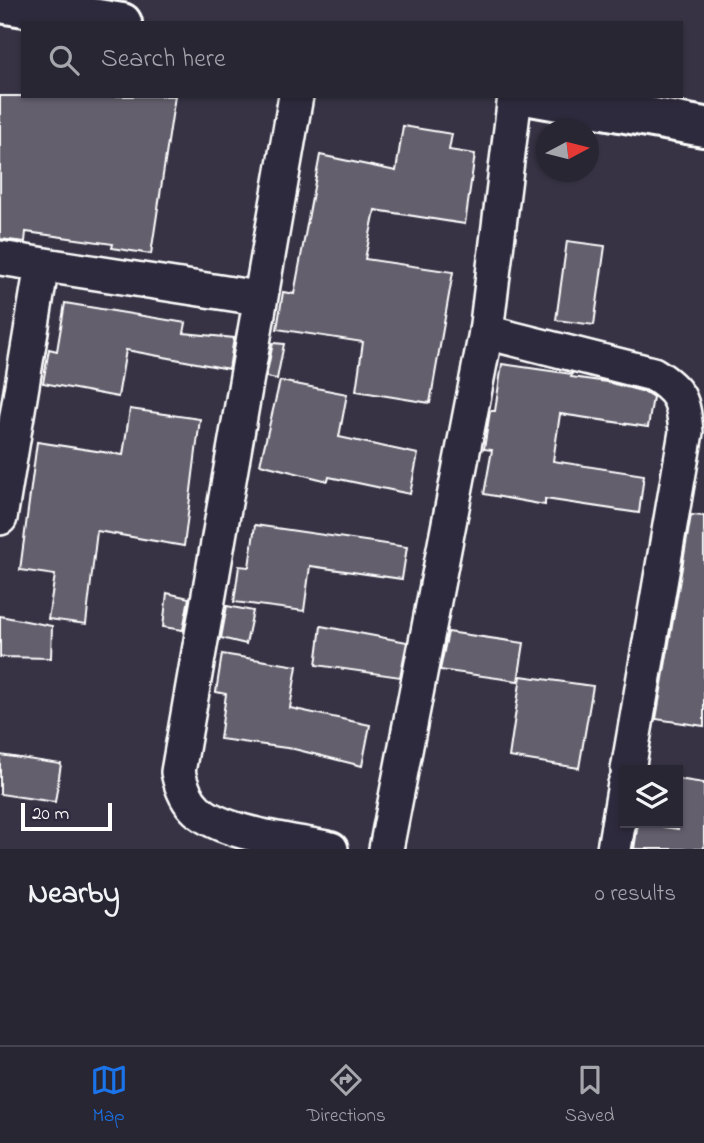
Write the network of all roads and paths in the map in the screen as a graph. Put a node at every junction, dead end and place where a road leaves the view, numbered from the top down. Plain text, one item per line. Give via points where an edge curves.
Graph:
1 (0, 3) edge
2 (109, 21) edge
3 (296, 98) edge
4 (514, 98) edge
5 (542, 98) edge
6 (704, 127) edge
7 (0, 258) edge
8 (42, 265) junction
9 (258, 298) junction
10 (485, 332) junction
11 (0, 518) edge
12 (629, 765) edge
13 (620, 814) edge
14 (331, 849) edge
15 (386, 849) edge
16 (614, 849) edge

1 - 2 street
3 - 9 street
4 - 10 street
5 - 6 street
7 - 8 street
8 - 9 street
8 - 11 street
9 - 14 street via 178,772 183,790 197,810 219,823
10 - 12 street via 653,374 673,386 684,403 686,432
10 - 15 street
13 - 16 street

